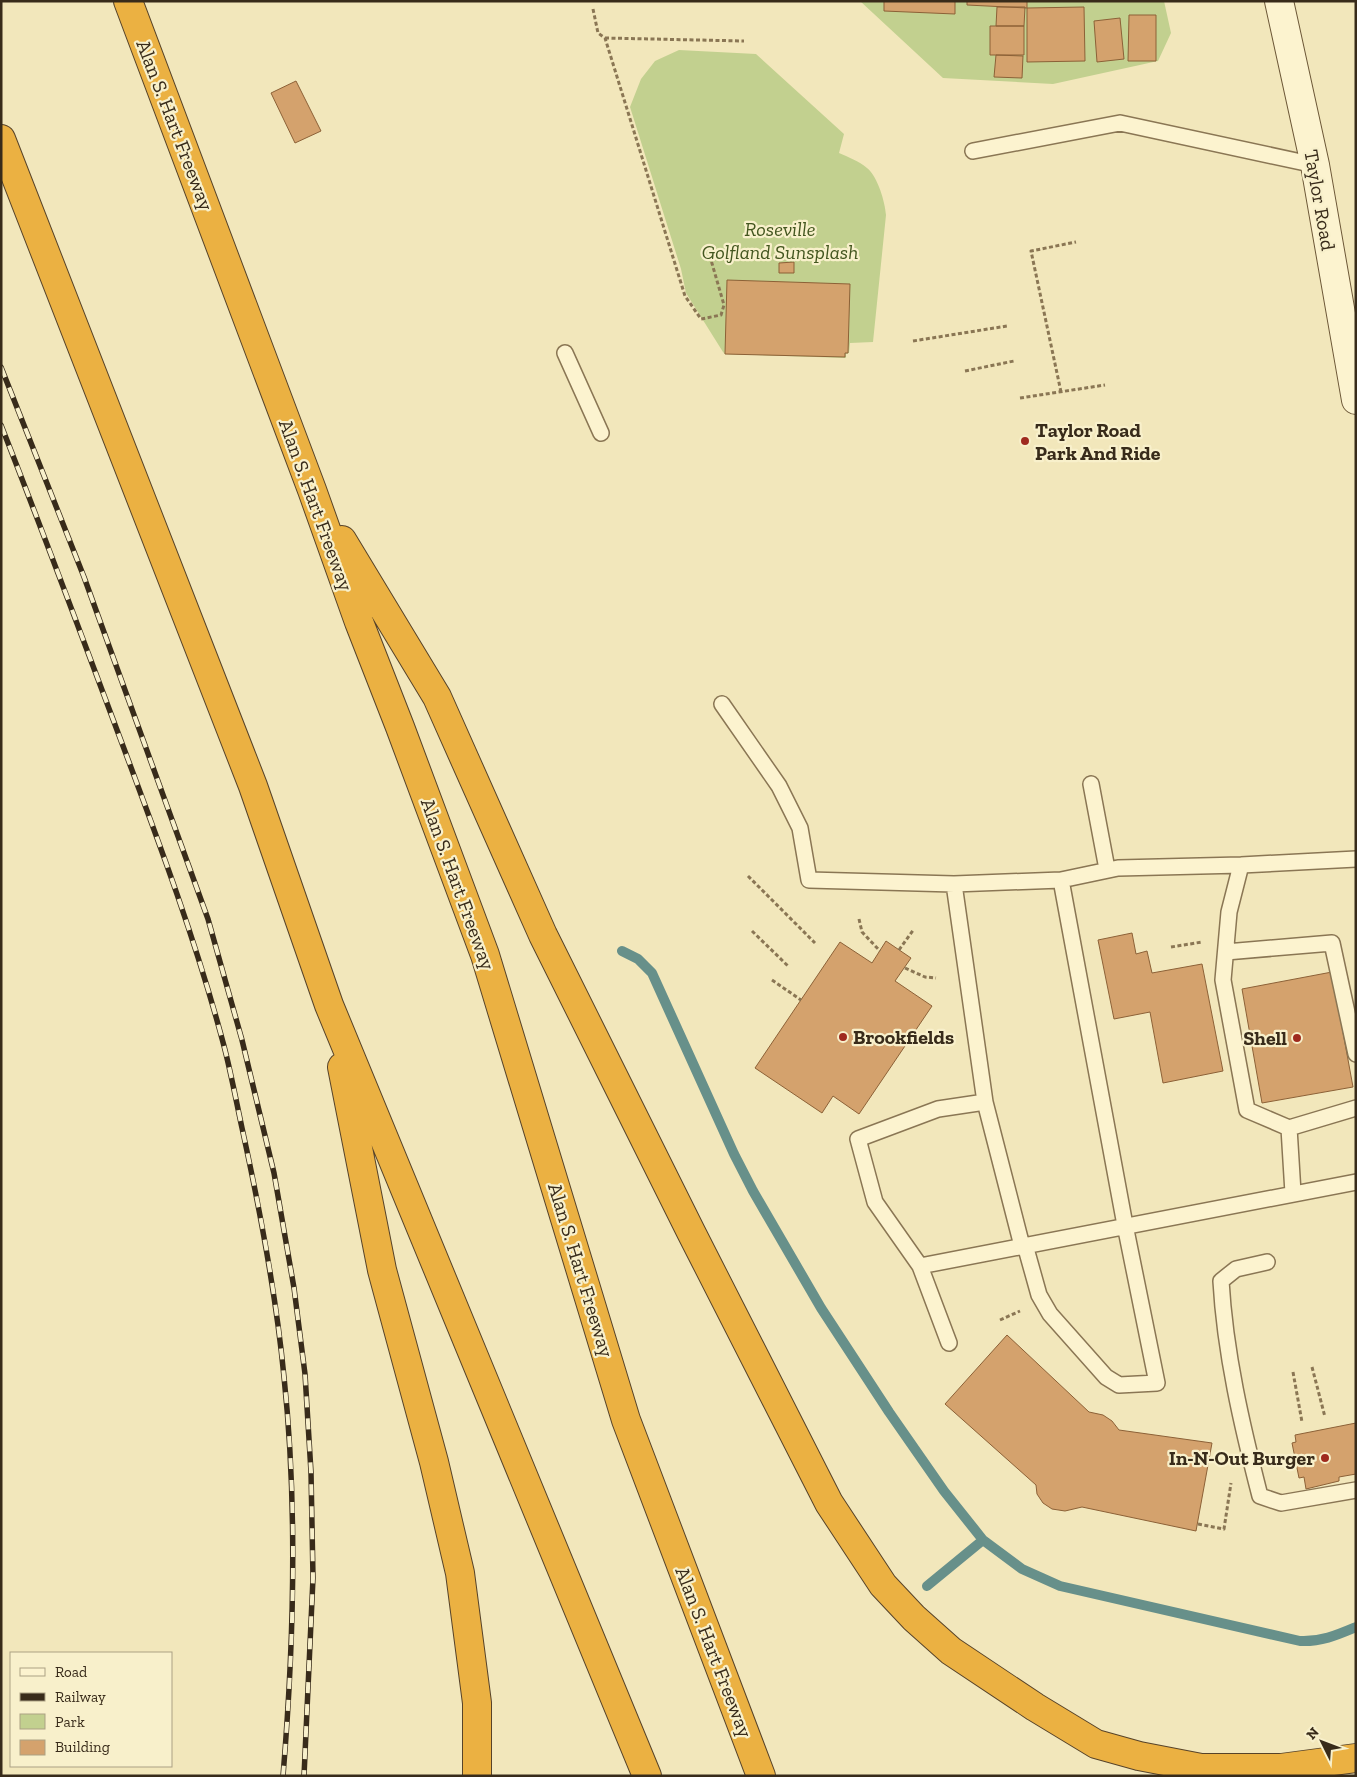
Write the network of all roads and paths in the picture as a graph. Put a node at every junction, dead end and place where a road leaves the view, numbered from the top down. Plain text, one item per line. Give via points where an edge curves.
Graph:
1 (128, 1) edge
2 (1279, 1) edge
3 (594, 9) dead end
4 (606, 38) junction
5 (744, 41) dead end
6 (1, 139) edge
7 (973, 151) dead end
8 (1315, 165) junction
9 (1076, 242) dead end
10 (711, 260) dead end
11 (1007, 326) dead end
12 (913, 341) dead end
13 (567, 358) dead end
14 (1014, 361) dead end
15 (965, 371) dead end
16 (1104, 385) dead end
17 (1061, 392) junction
18 (1020, 398) dead end
19 (1356, 400) edge
20 (601, 433) dead end
21 (312, 490) junction
22 (722, 704) dead end
23 (1091, 784) dead end
24 (1356, 859) edge
25 (1240, 865) junction
26 (1107, 869) junction
27 (748, 876) dead end
28 (1061, 880) junction
29 (954, 884) junction
30 (859, 919) dead end
31 (914, 929) dead end
32 (752, 931) dead end
33 (815, 943) dead end
34 (1226, 945) junction
35 (1171, 947) dead end
36 (899, 950) dead end
37 (880, 951) dead end
38 (788, 966) dead end
39 (905, 968) dead end
40 (936, 978) dead end
41 (772, 980) dead end
42 (801, 1000) dead end
43 (329, 1005) junction
44 (1356, 1054) edge
45 (985, 1102) junction
46 (1356, 1108) edge
47 (1289, 1128) junction
48 (1356, 1182) edge
49 (1293, 1193) junction
50 (1125, 1225) junction
51 (1023, 1246) junction
52 (1267, 1262) dead end
53 (920, 1266) junction
54 (949, 1343) dead end
55 (1312, 1367) dead end
56 (1293, 1372) dead end
57 (1324, 1417) dead end
58 (1302, 1422) dead end
59 (1232, 1480) dead end
60 (1356, 1490) edge
61 (1198, 1524) dead end
62 (1356, 1758) edge
63 (478, 1776) edge
64 (647, 1776) edge
65 (761, 1776) edge

1 - 21 highway, Alan S. Hart Freeway
2 - 8 main road, Taylor Road
3 - 4 path via 598,33
4 - 5 path
4 - 10 path via 685,296 701,319 721,315 724,305
6 - 43 highway via 250,777
7 - 8 lane via 1120,123
8 - 19 main road, Taylor Road
9 - 17 path via 1031,251
11 - 12 path
13 - 20 lane
14 - 15 path
16 - 17 path
17 - 18 path
21 - 62 highway via 438,697 544,935 691,1232 829,1503 883,1585 951,1651 1096,1744 1201,1768 1281,1768
21 - 65 highway, Alan S. Hart Freeway via 485,955 626,1420
22 - 29 lane via 778,786 800,828 809,880
23 - 26 lane
24 - 25 lane
25 - 26 lane
25 - 34 lane via 1229,912
26 - 28 lane
27 - 33 path
28 - 29 lane
28 - 50 lane
29 - 45 lane
30 - 37 path via 862,932
31 - 36 path
32 - 38 path
34 - 35 path
34 - 44 lane via 1332,943
34 - 47 lane via 1223,980 1247,1110
39 - 40 path via 924,977
41 - 42 path
43 - 63 highway via 382,1270 460,1572 477,1703
43 - 64 highway
45 - 51 lane
45 - 53 lane via 938,1109 858,1139 875,1202
46 - 47 lane
47 - 49 lane
48 - 49 lane
49 - 50 lane
50 - 51 lane
50 - 51 lane via 1157,1383 1119,1385 1106,1377 1050,1314 1039,1295
51 - 53 lane
52 - 60 lane via 1236,1269 1220,1280 1223,1320 1260,1496 1280,1503
53 - 54 lane
55 - 57 path
56 - 58 path
59 - 61 path via 1224,1529

